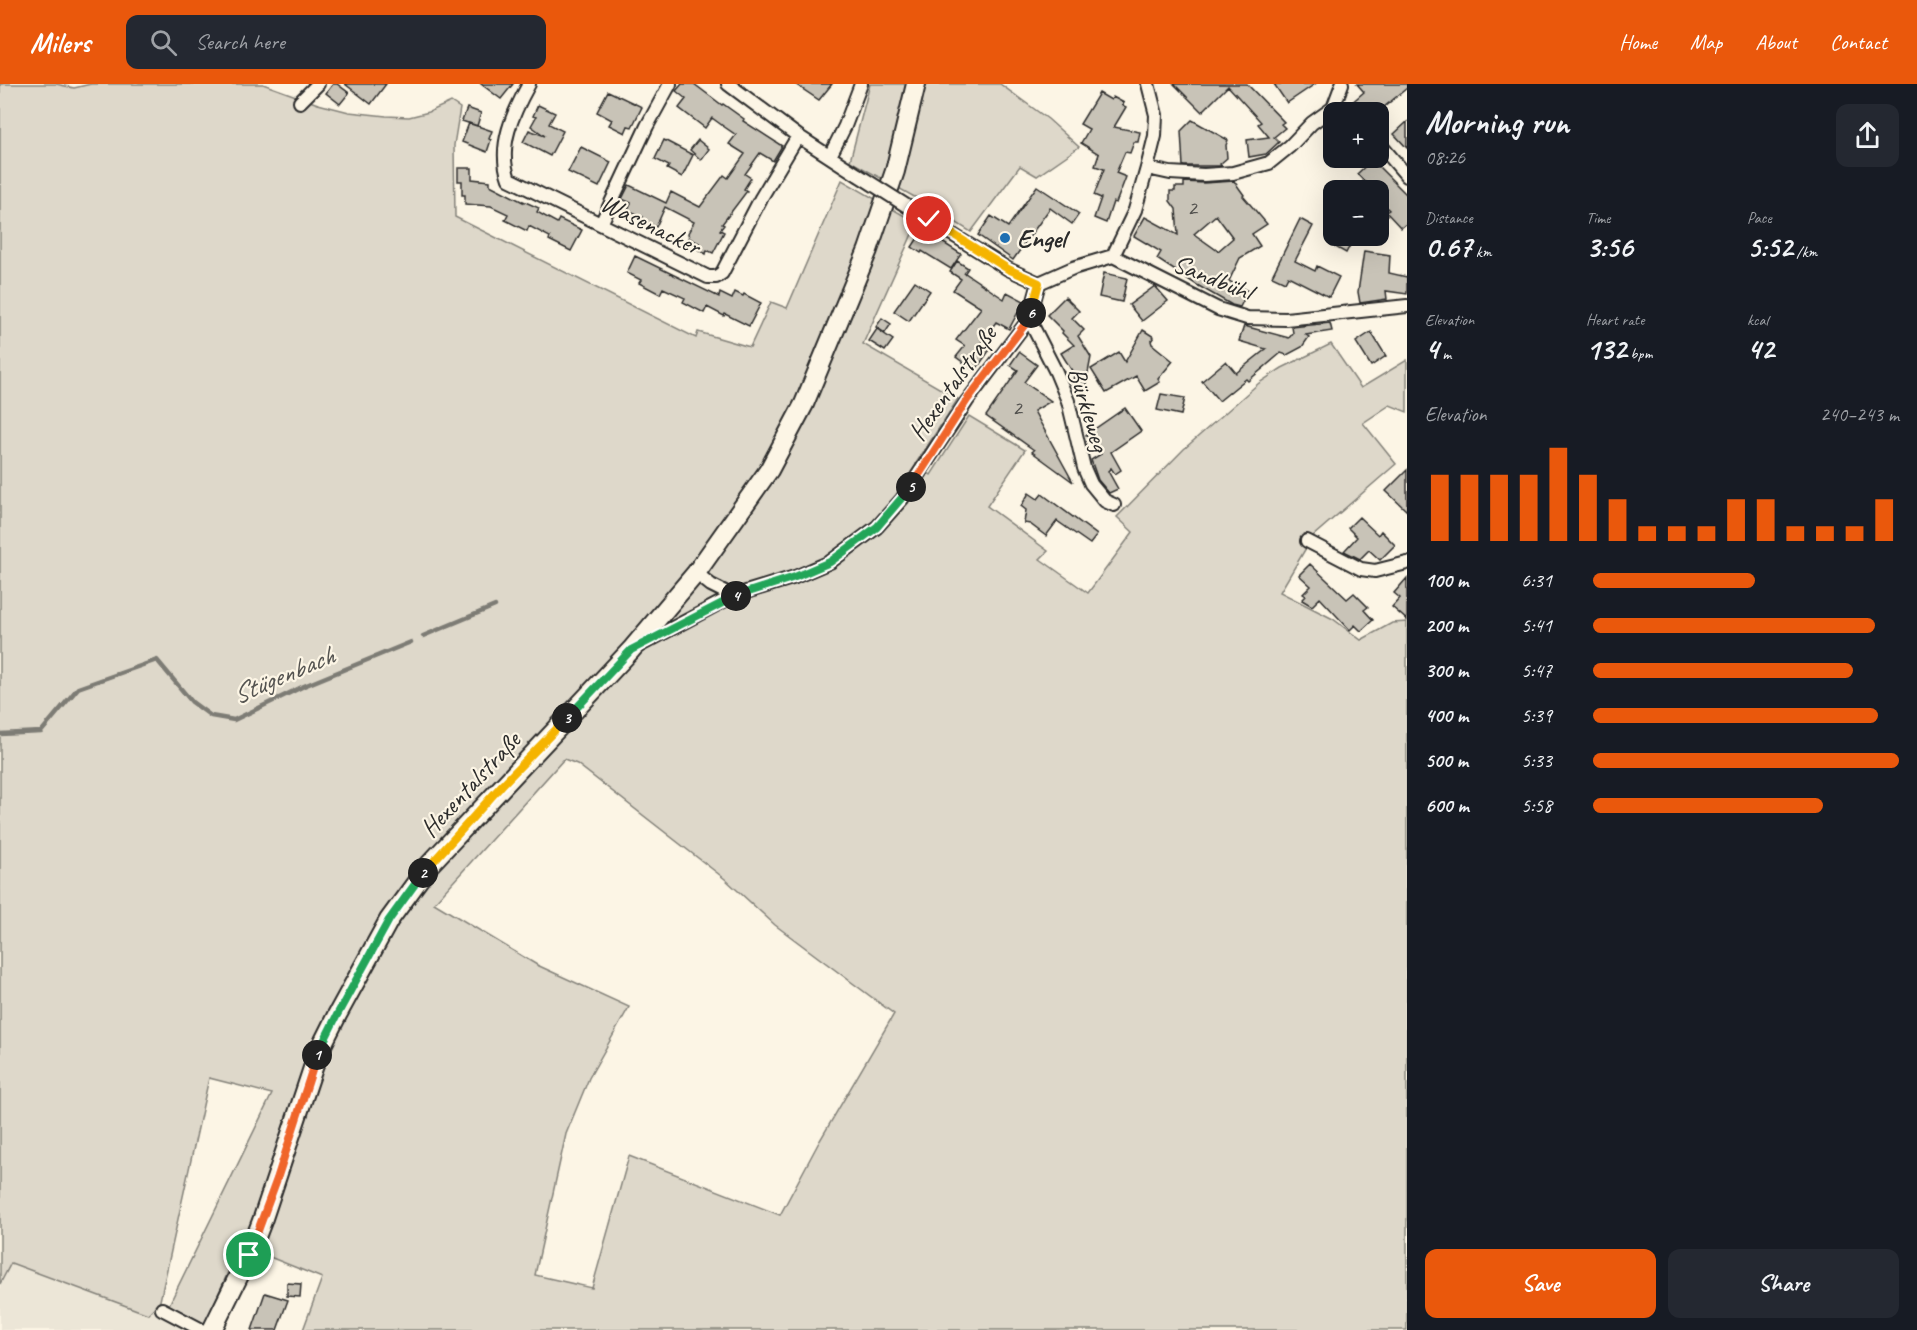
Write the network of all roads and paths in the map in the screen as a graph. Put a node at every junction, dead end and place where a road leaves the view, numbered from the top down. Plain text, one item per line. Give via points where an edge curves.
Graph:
1 (318, 84) edge
2 (529, 84) edge
3 (670, 84) edge
4 (728, 84) edge
5 (861, 84) edge
6 (916, 84) edge
7 (1148, 84) edge
8 (1342, 84) edge
9 (300, 102) dead end
10 (1338, 102) edge
11 (1323, 117) edge
12 (798, 136) junction
13 (1389, 155) edge
14 (830, 156) junction
15 (1148, 168) junction
16 (1407, 176) edge
17 (601, 224) junction
18 (1113, 256) junction
19 (1039, 283) junction
20 (1407, 306) edge
21 (1029, 319) junction
22 (1114, 505) dead end
23 (1307, 541) dead end
24 (1407, 563) edge
25 (696, 573) junction
26 (733, 596) junction
27 (631, 650) junction
28 (162, 1310) dead end
29 (202, 1330) edge
30 (212, 1330) edge

1 - 9 street
2 - 17 street, Wasenacker via 507,132 505,169 509,179
3 - 17 street
4 - 12 street
5 - 14 street
6 - 25 main road, Hexentalstraße via 895,171 868,250 804,404 769,470
7 - 15 street via 1156,115
8 - 10 street
11 - 15 street via 1269,163 1233,173 1204,175
12 - 14 street
12 - 17 street, Wasenacker via 722,273 716,277 708,277
13 - 16 street
14 - 19 street, bridge via 1008,269
15 - 18 street via 1135,210
18 - 19 street
18 - 20 street, Sandbühl via 1218,309 1247,318 1286,319
19 - 21 street, Hexentalstraße
21 - 22 street, Bürkleweg via 1068,401 1084,468 1105,501
21 - 26 street, Hexentalstraße via 967,400 902,499 877,527 830,562
23 - 24 street via 1361,569 1375,571
25 - 26 street
25 - 27 main road, Hexentalstraße
26 - 27 street, Hexentalstraße
27 - 30 main road, Hexentalstraße via 436,857 389,920 318,1053 252,1247
28 - 29 street

